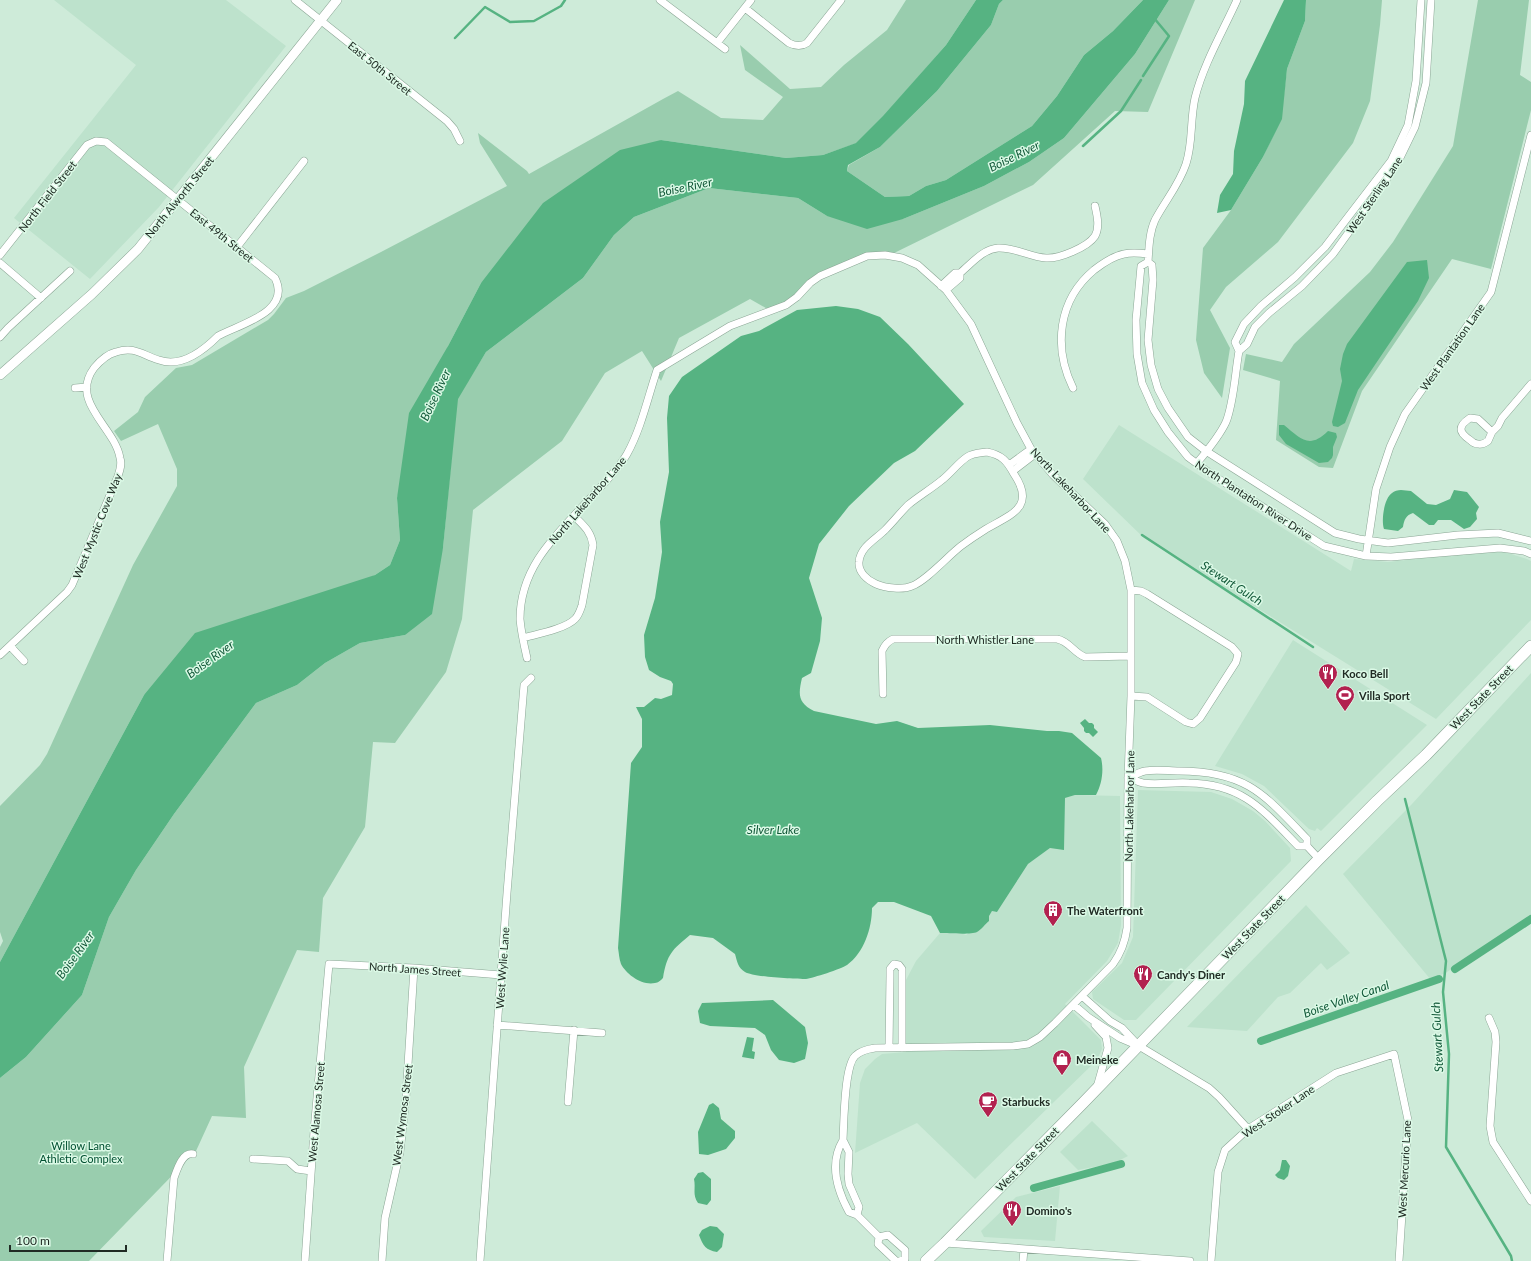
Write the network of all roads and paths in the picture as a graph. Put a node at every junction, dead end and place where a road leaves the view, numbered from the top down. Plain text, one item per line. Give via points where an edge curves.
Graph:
1 (295, 0) edge
2 (337, 0) edge
3 (660, 0) edge
4 (751, 0) edge
5 (841, 0) edge
6 (1237, 0) edge
7 (1421, 0) edge
8 (1431, 0) edge
9 (745, 8) junction
10 (321, 21) junction
11 (717, 43) junction
12 (725, 49) dead end
13 (1531, 135) edge
14 (96, 141) joint
15 (460, 141) dead end
16 (304, 161) dead end
17 (178, 199) junction
18 (1095, 206) dead end
19 (237, 247) junction
20 (1148, 254) junction
21 (0, 255) edge
22 (1148, 262) junction
23 (0, 263) edge
24 (70, 271) dead end
25 (943, 288) junction
26 (41, 298) junction
27 (0, 337) edge
28 (1238, 351) junction
29 (0, 375) edge
30 (1531, 384) edge
31 (87, 387) junction
32 (75, 388) dead end
33 (1073, 388) dead end
34 (1492, 432) dead end
35 (1033, 451) junction
36 (1206, 452) junction
37 (1197, 463) junction
38 (1011, 468) junction
39 (574, 516) junction
40 (1367, 540) junction
41 (1531, 541) edge
42 (1531, 554) edge
43 (1366, 556) junction
44 (1131, 590) junction
45 (523, 638) junction
46 (10, 646) junction
47 (1531, 646) edge
48 (0, 655) edge
49 (1131, 656) junction
50 (527, 658) dead end
51 (24, 661) dead end
52 (531, 678) dead end
53 (883, 694) dead end
54 (1131, 696) junction
55 (1128, 778) junction
56 (1307, 846) junction
57 (1320, 859) junction
58 (329, 964) joint
59 (414, 968) junction
60 (501, 975) junction
61 (1082, 996) junction
62 (1074, 1005) junction
63 (1088, 1017) junction
64 (1489, 1018) dead end
65 (498, 1025) junction
66 (574, 1030) junction
67 (602, 1033) dead end
68 (1139, 1046) junction
69 (889, 1048) junction
70 (902, 1048) junction
71 (1394, 1054) joint
72 (1097, 1088) junction
73 (568, 1102) dead end
74 (1248, 1129) junction
75 (843, 1140) junction
76 (193, 1154) dead end
77 (253, 1159) dead end
78 (311, 1170) junction
79 (1531, 1201) edge
80 (857, 1214) junction
81 (879, 1237) junction
82 (945, 1243) junction
83 (1024, 1249) junction
84 (904, 1260) edge
85 (167, 1261) edge
86 (305, 1261) edge
87 (382, 1261) edge
88 (480, 1261) edge
89 (896, 1261) edge
90 (926, 1261) edge
91 (1023, 1261) edge
92 (1190, 1261) edge
93 (1211, 1261) edge
94 (1399, 1261) edge

1 - 10 street, East 50th Street
2 - 10 street, North Alworth Street
3 - 11 street
4 - 9 street
5 - 9 street via 807,42 800,46 789,43
6 - 20 street, North Plantation River Drive via 1200,81 1186,164 1175,189 1155,221
7 - 28 street, West Sterling Lane via 1416,82 1408,125 1391,161 1325,247 1244,324 1235,342
8 - 28 street, West Sterling Lane via 1426,83 1415,127 1396,164 1332,254 1302,286 1255,327 1247,344
9 - 11 street
10 - 15 street, East 50th Street via 446,121
10 - 17 street, North Alworth Street
11 - 12 street
13 - 40 street, West Plantation Lane via 1491,292 1405,414 1390,447 1376,489
14 - 17 street, East 49th Street via 106,142
14 - 21 street, North Field Street via 87,145
16 - 19 street
17 - 19 street, East 49th Street
17 - 29 street, North Alworth Street via 138,249 115,272
18 - 25 street via 1098,225 1095,236 1084,245 1064,255 1047,258 1009,249 998,248 988,251 960,273 960,278
19 - 31 street, East 49th Street via 275,278 279,286 279,295 264,314 218,336 198,353 180,362 160,360 134,350 114,352 89,375
20 - 22 street, North Plantation River Drive
20 - 33 street via 1124,254 1107,261 1088,276 1073,296 1065,313 1061,341 1065,370
22 - 36 street, North Plantation River Drive via 1152,265 1153,280 1148,340 1151,366 1158,389 1188,437
22 - 37 street, North Plantation River Drive via 1141,266 1136,320 1137,354 1142,383 1154,410 1168,432 1188,457
23 - 26 street
24 - 26 street
25 - 35 street, North Lakeharbor Lane via 971,324 1017,423
25 - 39 street, North Lakeharbor Lane via 918,265 902,258 885,255 867,256 820,276 786,305 730,326 657,370 627,454 616,470
26 - 27 street
28 - 36 street, West Sterling Lane via 1226,422
30 - 34 street
31 - 32 street
31 - 46 street, West Mystic Cove Way via 91,406 118,450 121,459 118,476 72,585
35 - 38 street
35 - 44 street, North Lakeharbor Lane via 1104,524 1116,541 1125,561
36 - 37 street, West Sterling Lane
36 - 40 street, North Plantation River Drive via 1335,533
37 - 43 street, North Plantation River Drive via 1324,546
38 - 38 street via 996,454 977,453 967,457 908,506 865,548 859,562 862,574 878,585 902,588 912,587 920,582 961,546 1014,514 1023,496 1021,484
39 - 45 street, North Lakeharbor Lane via 542,552 528,576 521,603
39 - 45 street via 587,528 593,545 579,614 566,625
40 - 41 street, North Plantation River Drive via 1388,543 1498,533
40 - 43 street, West Plantation Lane
42 - 43 street, North Plantation River Drive via 1500,548 1391,558
44 - 49 street, North Lakeharbor Lane
44 - 54 street via 1147,594 1232,647 1238,654 1236,662 1200,718 1193,724 1147,697
45 - 50 street, North Lakeharbor Lane
46 - 48 street, West Mystic Cove Way
46 - 51 street
47 - 57 main road, West State Street
49 - 53 street, North Whistler Lane via 1086,657 1067,642 1057,639 893,639 888,641 882,651
49 - 54 street, North Lakeharbor Lane
52 - 60 street, West Wylie Lane via 524,685
54 - 55 street, North Lakeharbor Lane
55 - 56 street via 1143,783 1201,783 1227,789 1263,810 1298,846
55 - 56 street via 1145,771 1201,771 1231,777 1258,791 1269,800 1307,839
55 - 61 street, North Lakeharbor Lane via 1125,942 1120,955
56 - 57 street
57 - 68 main road, West State Street
58 - 59 street, North James Street
58 - 78 street, West Alamosa Street
59 - 60 street, North James Street
59 - 87 street, West Wymosa Street via 400,1152 385,1218
60 - 65 street, West Wylie Lane
61 - 62 street, North Lakeharbor Lane
61 - 68 street via 1110,1021 1122,1028
62 - 63 street
62 - 70 street, North Lakeharbor Lane via 1040,1037 1028,1044
63 - 68 street via 1120,1038
63 - 72 street via 1106,1037 1108,1048
64 - 79 street via 1496,1042 1490,1126 1493,1142
65 - 66 street
65 - 88 street, West Wylie Lane
66 - 67 street
66 - 73 street
68 - 72 main road, West State Street
68 - 74 street via 1209,1088
69 - 70 street, North Lakeharbor Lane
69 - 70 street via 890,969 894,964 902,969
69 - 75 street, North Lakeharbor Lane via 864,1050 854,1057 848,1068
71 - 74 street, West Stoker Lane via 1336,1073
71 - 94 street, West Mercurio Lane via 1408,1120
72 - 82 main road, West State Street
74 - 93 street, West Stoker Lane via 1225,1150 1218,1172
75 - 80 street, North Lakeharbor Lane via 849,1152 849,1184 859,1207
75 - 80 street, North Lakeharbor Lane via 837,1150 836,1174 845,1206 849,1212
76 - 85 street via 186,1156 174,1178
77 - 78 street via 288,1161 297,1168
78 - 86 street, West Alamosa Street
80 - 81 street, North Lakeharbor Lane
81 - 84 street, North Lakeharbor Lane via 888,1235 905,1250
81 - 89 street, North Lakeharbor Lane via 878,1244
82 - 83 street
82 - 90 main road, West State Street
83 - 91 street
83 - 92 street

